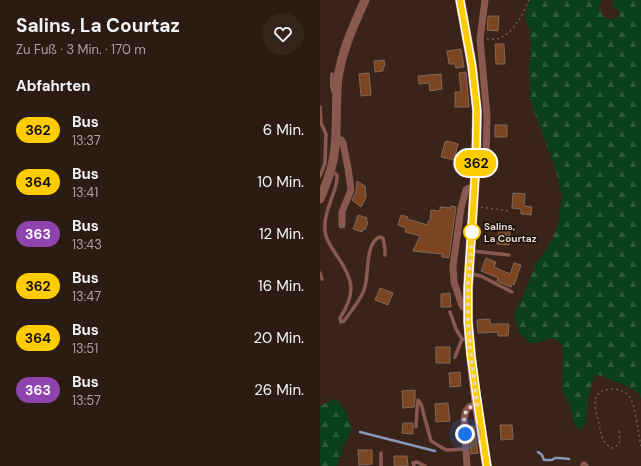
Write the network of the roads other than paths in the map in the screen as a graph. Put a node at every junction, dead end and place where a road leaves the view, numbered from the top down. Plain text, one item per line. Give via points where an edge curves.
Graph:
1 (365, 0) edge
2 (460, 0) edge
3 (485, 0) edge
4 (332, 74) dead end
5 (336, 97) junction
6 (320, 107) edge
7 (336, 138) junction
8 (476, 162) junction
9 (331, 170) junction
10 (320, 176) edge
11 (474, 188) junction
12 (320, 199) edge
13 (342, 225) dead end
14 (471, 250) junction
15 (385, 255) dead end
16 (509, 255) dead end
17 (320, 273) edge
18 (469, 274) junction
19 (322, 280) dead end
20 (512, 292) dead end
21 (468, 308) junction
22 (450, 312) dead end
23 (466, 339) junction
24 (455, 357) dead end
25 (477, 405) junction
26 (416, 427) dead end
27 (466, 449) junction
28 (381, 453) dead end
29 (381, 466) edge
30 (414, 466) edge
31 (425, 466) edge
32 (467, 466) edge
33 (486, 466) edge

1 - 5 street via 344,50
2 - 8 main road via 476,96
3 - 8 street via 480,39 487,139 486,157
4 - 5 lane via 332,92
5 - 7 street
6 - 10 lane via 321,122 326,134 325,163
7 - 9 street
7 - 13 street via 343,143 351,190 342,212
8 - 11 main road
9 - 12 street
9 - 15 lane via 336,174 337,180 327,214 326,233 329,243 347,270 351,285 350,297 340,318 341,322 363,293 370,252 379,237 384,241
11 - 14 main road
11 - 21 street via 469,188 465,193 453,266 454,282 462,306
14 - 16 lane
14 - 18 main road
17 - 19 lane
18 - 20 lane via 481,276
18 - 21 main road
21 - 23 main road
22 - 23 lane via 456,329
23 - 24 lane
23 - 25 main road
25 - 27 street via 469,407 466,411
25 - 33 main road
26 - 27 lane via 418,400 431,441 446,450
27 - 32 street
28 - 29 lane
30 - 31 lane via 417,462

